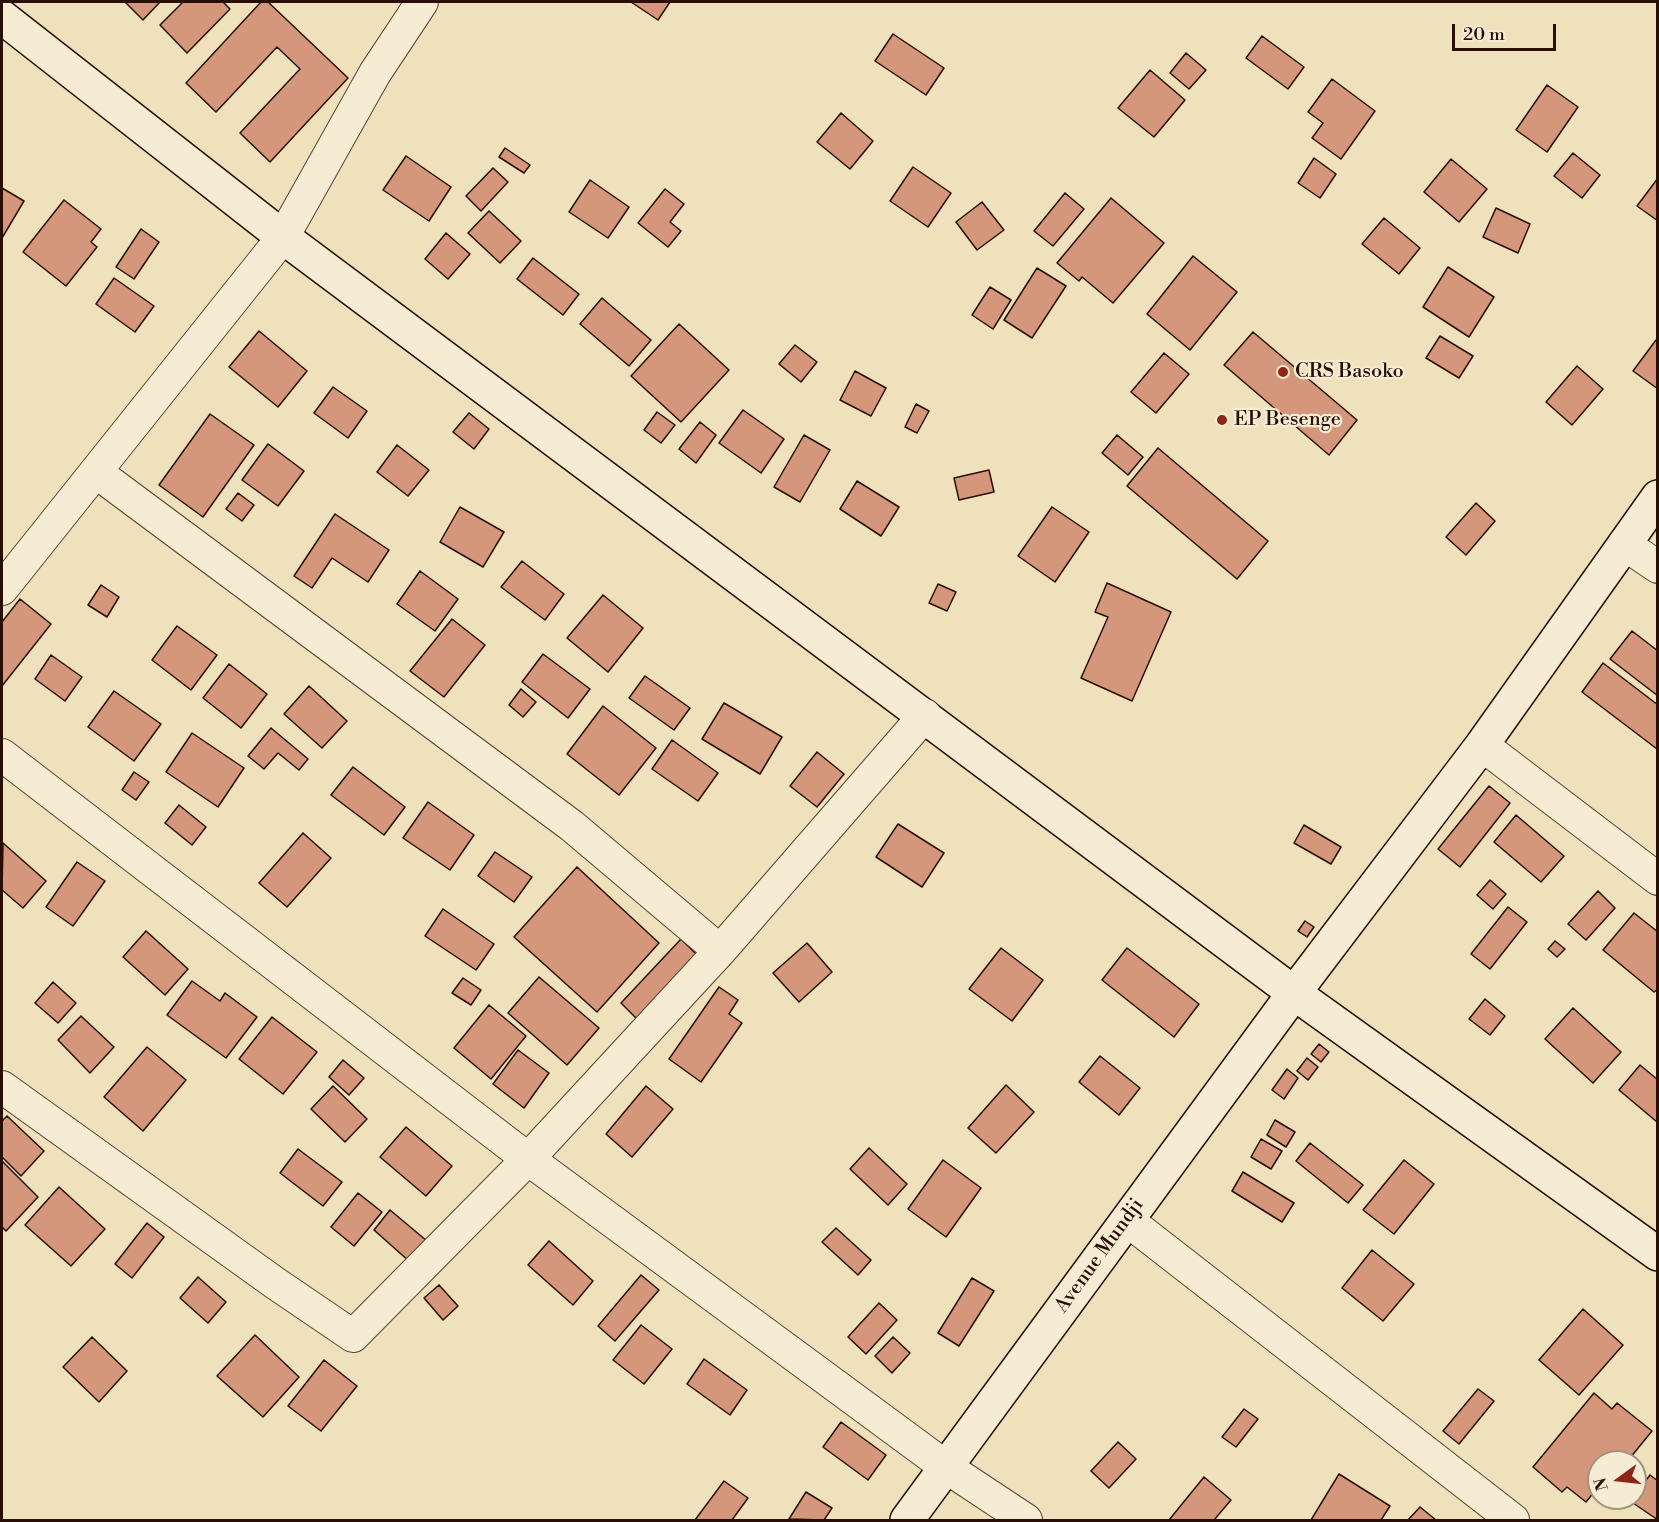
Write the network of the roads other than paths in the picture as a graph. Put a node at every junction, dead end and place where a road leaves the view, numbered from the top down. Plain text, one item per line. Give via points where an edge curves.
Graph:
1 (422, 2) edge
2 (2, 17) edge
3 (283, 237) junction
4 (96, 472) junction
5 (1658, 497) edge
6 (1624, 544) junction
7 (1658, 567) edge
8 (2, 589) edge
9 (925, 715) junction
10 (1482, 745) junction
11 (2, 755) edge
12 (1658, 879) edge
13 (720, 951) junction
14 (1294, 993) junction
15 (2, 1087) edge
16 (528, 1159) junction
17 (1127, 1220) junction
18 (1658, 1254) edge
19 (946, 1467) junction
20 (907, 1521) edge
21 (1026, 1521) edge
22 (1513, 1521) edge

1 - 3 street via 375,73
2 - 3 street
3 - 4 street
3 - 9 street
4 - 8 street
4 - 13 street via 572,825
5 - 6 street, Avenue Mundji
6 - 7 street
6 - 10 street, Avenue Mundji
9 - 13 street
9 - 14 street
10 - 12 street
10 - 14 street, Avenue Mundji
11 - 16 street
13 - 16 street
14 - 17 street, Avenue Mundji
14 - 18 street
15 - 16 street via 353,1336
16 - 19 street
17 - 19 street, Avenue Mundji
17 - 22 street
19 - 20 street, Avenue Mundji
19 - 21 street

